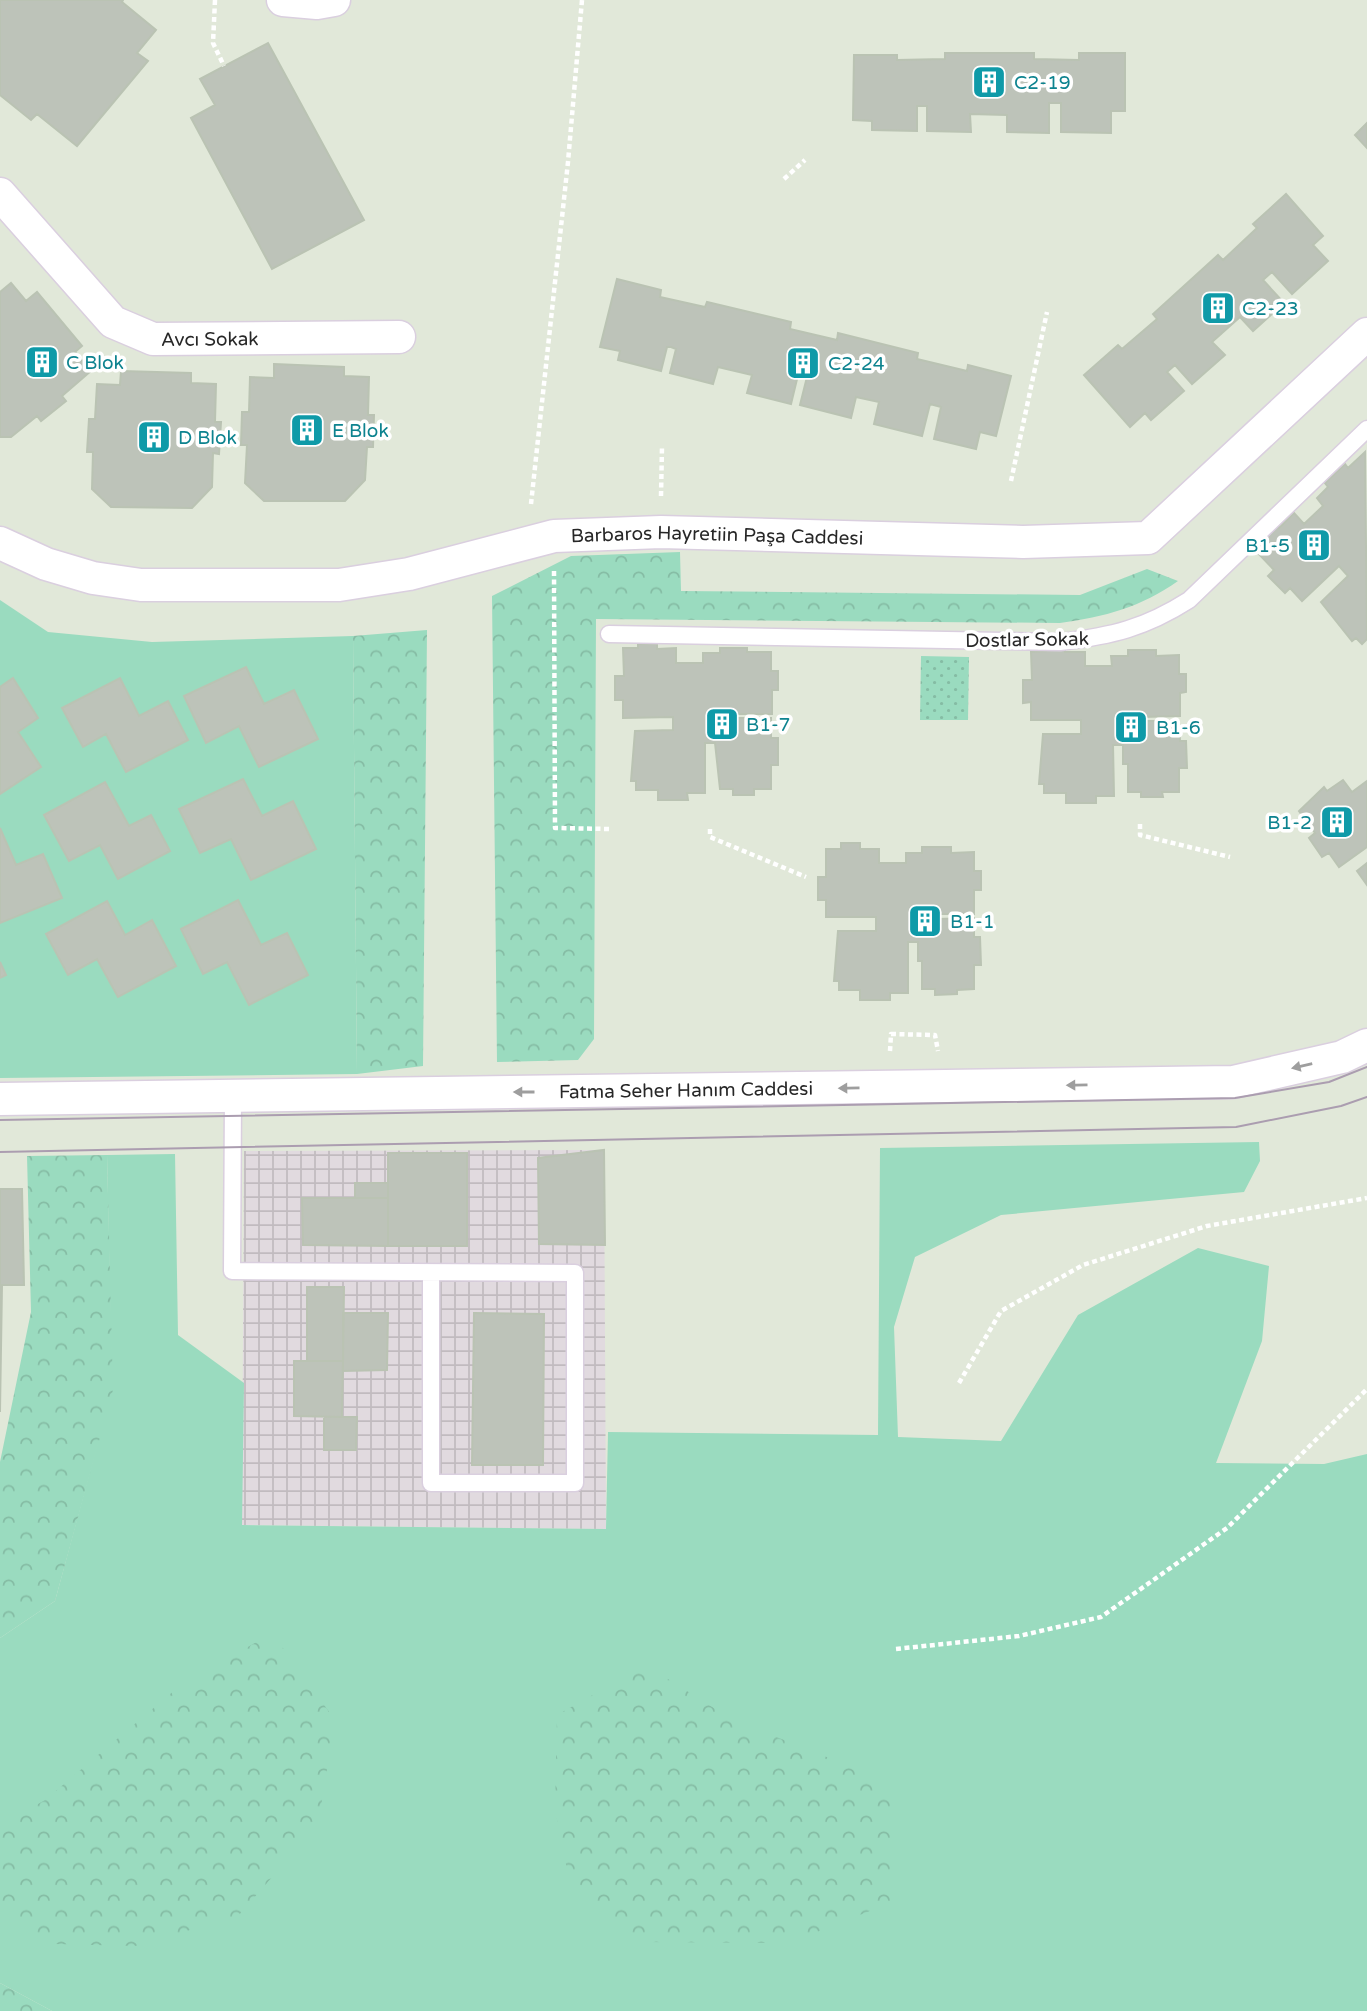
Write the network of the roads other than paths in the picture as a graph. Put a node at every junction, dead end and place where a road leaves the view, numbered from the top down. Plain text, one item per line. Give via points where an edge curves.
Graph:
1 (283, 0) edge
2 (334, 0) edge
3 (0, 194) edge
4 (1367, 334) edge
5 (399, 337) dead end
6 (1367, 429) edge
7 (0, 543) edge
8 (609, 634) dead end
9 (1367, 1045) edge
10 (233, 1095) junction
11 (0, 1099) edge
12 (431, 1273) junction

1 - 2 street
3 - 5 street, Avcı Sokak via 113,322 153,339
4 - 7 street, Barbaros Hayretiin Paşa Caddesi via 1149,538 1023,542 661,531 554,536 409,574 339,585 141,585 93,578
6 - 8 lane, Dostlar Sokak via 1189,600 1129,632 1060,642
9 -> 10 street, Fatma Seher Hanım Caddesi via 1342,1057 1233,1082
10 - 11 street, Fatma Seher Hanım Caddesi
10 - 12 lane via 232,1271
12 - 12 lane via 575,1273 575,1483 431,1483

